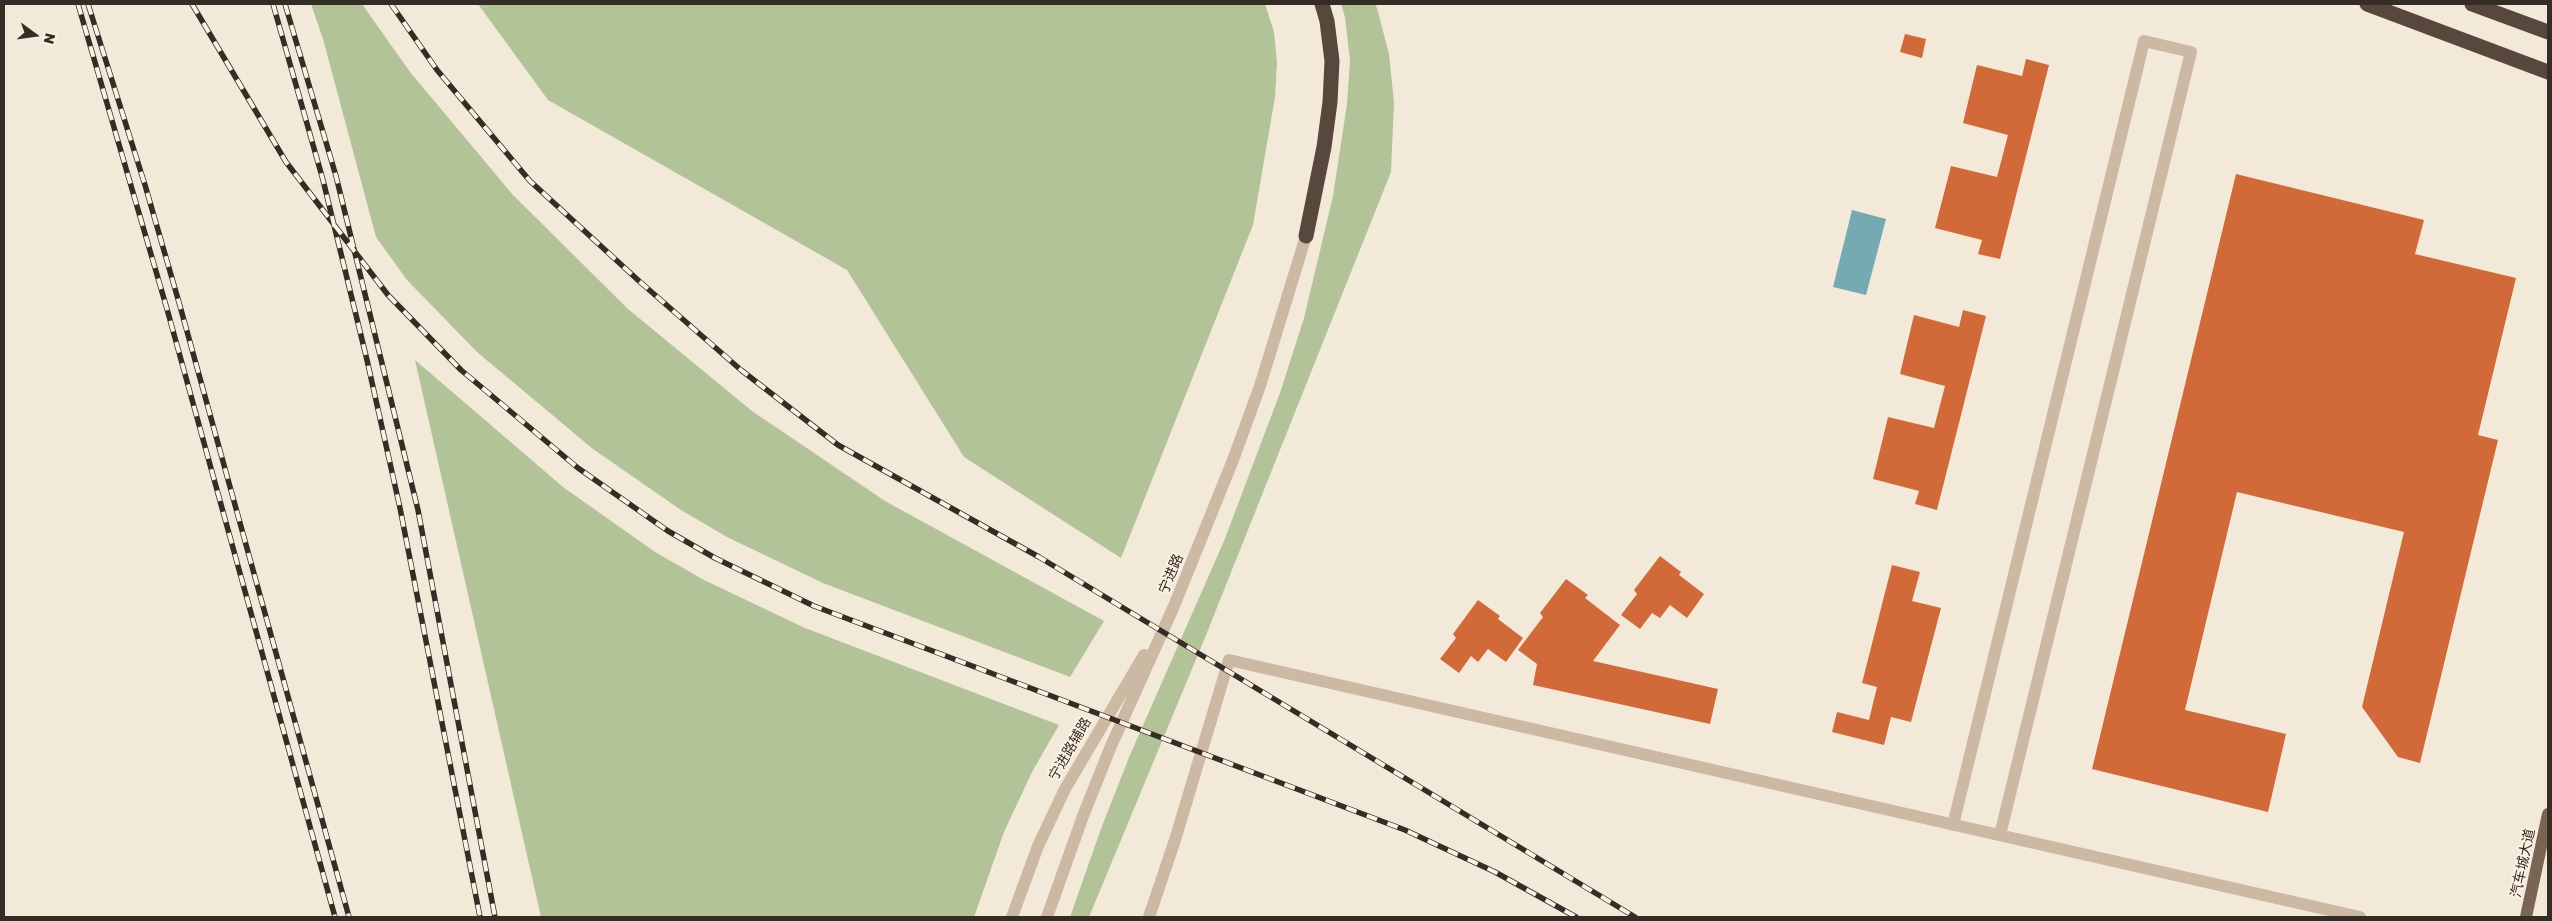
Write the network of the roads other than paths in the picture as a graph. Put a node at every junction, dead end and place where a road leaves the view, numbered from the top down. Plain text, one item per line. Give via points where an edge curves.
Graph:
1 (1322, 4) edge
2 (2367, 4) edge
3 (2472, 4) edge
4 (2548, 32) edge
5 (2548, 72) edge
6 (1306, 236) joint
7 (1174, 606) junction
8 (2548, 814) edge
9 (1953, 824) junction
10 (2000, 835) junction
11 (1012, 917) edge
12 (1048, 917) edge
13 (1149, 917) edge
14 (2360, 917) edge
15 (2526, 917) edge

1 - 6 highway via 1332,61 1330,102
2 - 5 highway
3 - 4 highway
6 - 7 street, 宁进路 via 1237,451
7 - 11 street, 宁进路辅路 via 1064,789 1038,846
7 - 12 street, 宁进路 via 1111,746
8 - 15 main road, 汽车城大道
9 - 10 street
9 - 10 street via 2144,41 2191,52
9 - 13 street via 1229,660
10 - 14 street

